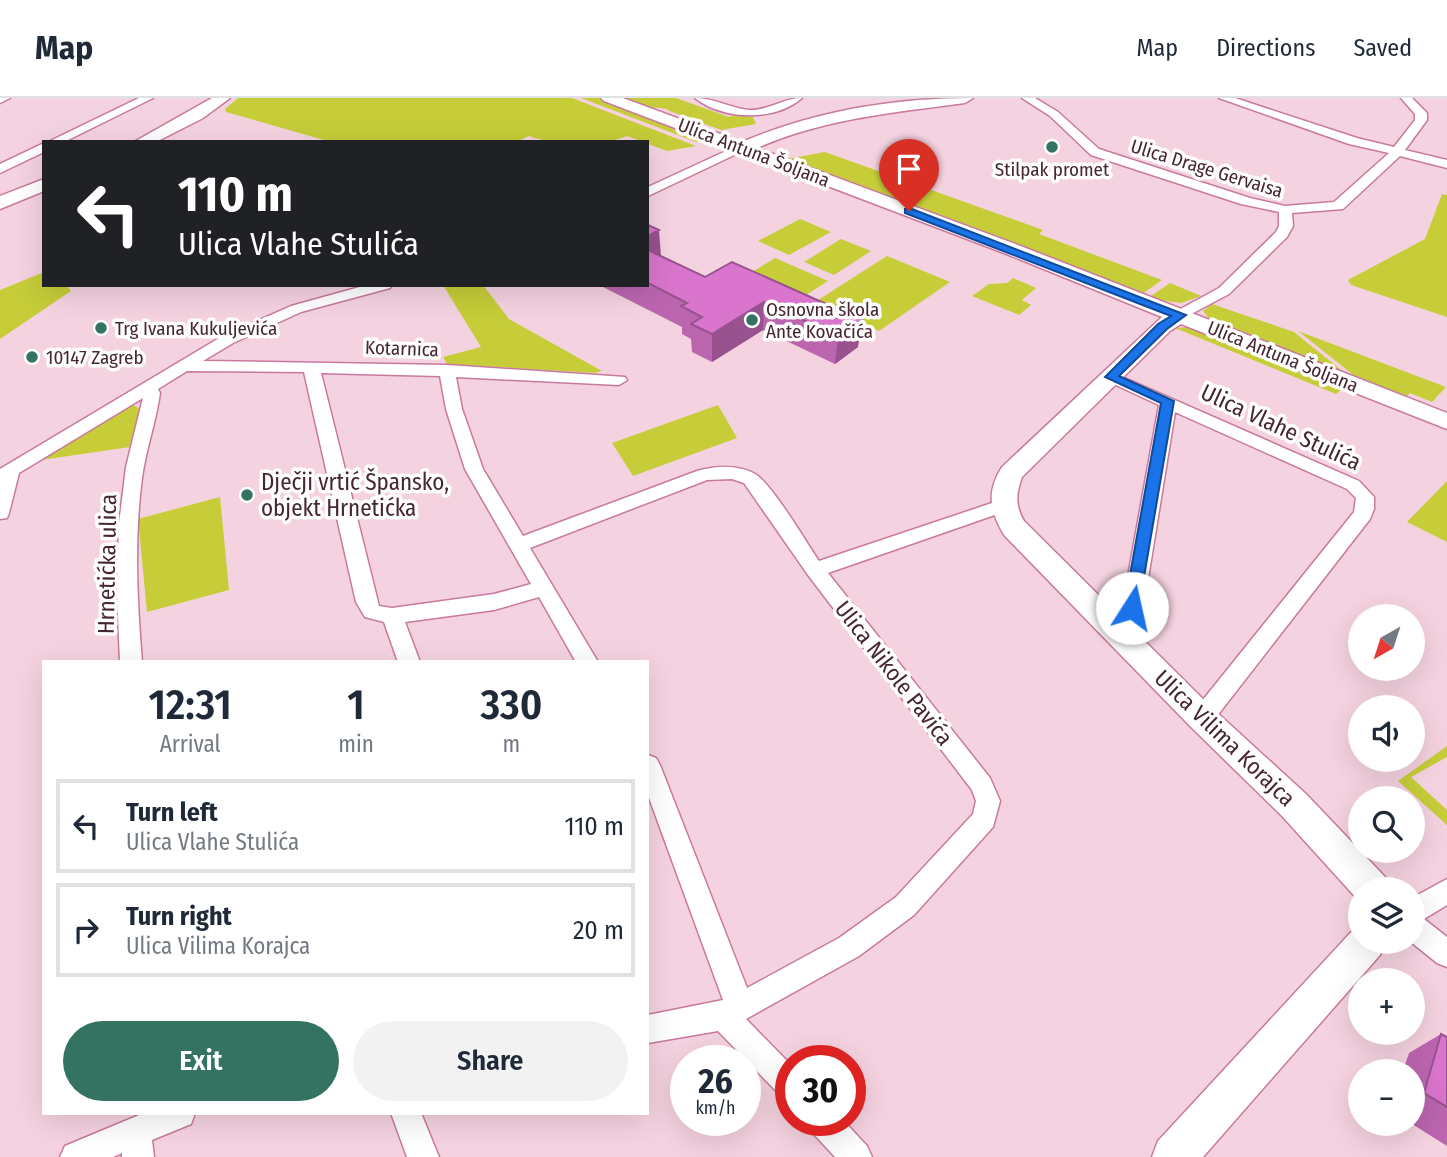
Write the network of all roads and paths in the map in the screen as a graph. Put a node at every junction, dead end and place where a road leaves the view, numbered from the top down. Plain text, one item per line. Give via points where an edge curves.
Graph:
1 (5, 98) edge
2 (148, 98) edge
3 (222, 98) edge
4 (609, 98) edge
5 (700, 98) edge
6 (797, 98) edge
7 (965, 98) edge
8 (1027, 98) edge
9 (1224, 98) edge
10 (1406, 98) edge
11 (0, 100) edge
12 (58, 140) edge
13 (146, 140) edge
14 (42, 148) edge
15 (743, 148) junction
16 (1397, 152) junction
17 (1447, 164) edge
18 (0, 169) edge
19 (42, 185) edge
20 (649, 192) edge
21 (0, 203) edge
22 (1285, 210) junction
23 (378, 287) edge
24 (1180, 315) junction
25 (183, 366) junction
26 (311, 366) junction
27 (447, 370) junction
28 (1111, 377) junction
29 (619, 380) dead end
30 (148, 387) junction
31 (1168, 401) junction
32 (1447, 422) edge
33 (6, 474) edge
34 (1002, 506) junction
35 (0, 513) edge
36 (517, 545) junction
37 (815, 570) junction
38 (544, 588) junction
39 (392, 616) junction
40 (1122, 638) junction
41 (131, 660) edge
42 (408, 660) edge
43 (586, 660) edge
44 (1202, 718) junction
45 (649, 768) edge
46 (1361, 877) edge
47 (1447, 891) edge
48 (1425, 904) edge
49 (1425, 936) edge
50 (1356, 954) edge
51 (1447, 954) edge
52 (732, 1011) junction
53 (649, 1029) edge
54 (775, 1066) edge
55 (177, 1115) edge
56 (407, 1115) edge
57 (837, 1136) edge
58 (137, 1144) edge
59 (76, 1157) edge
60 (423, 1157) edge
61 (856, 1157) edge
62 (1174, 1157) edge

1 - 11 street
2 - 12 street
3 - 13 street
4 - 15 street, Ulica Antuna Šoljana
5 - 6 street via 755,115
7 - 15 street via 830,117
8 - 22 street, Ulica Drage Gervaisa via 1054,114 1095,152
9 - 16 street
10 - 16 street via 1421,113 1421,120
14 - 18 street
15 - 20 street
15 - 24 street, Ulica Antuna Šoljana
16 - 17 street
16 - 22 street via 1338,206
19 - 21 street
22 - 24 street, Ulica Drage Gervaisa via 1286,226 1265,253 1224,291
23 - 25 street via 296,309
24 - 28 street
24 - 32 street, Ulica Antuna Šoljana
25 - 26 street, Kotarnica
25 - 30 street
26 - 27 street, Kotarnica
26 - 39 street via 366,601 372,612
27 - 29 street, Kotarnica
27 - 36 street via 454,409 474,469
28 - 31 street, Ulica Vlahe Stulića
28 - 34 street via 1011,473 1003,489
30 - 33 street
30 - 41 street, Hrnetićka ulica via 151,402 138,444 127,532
31 - 40 street via 1129,628
31 - 44 street, Ulica Vlahe Stulića via 1353,485 1368,501 1363,514
33 - 35 street
34 - 37 street
34 - 40 street, Ulica Vilima Korajca via 1014,528
36 - 37 street, Ulica Nikole Pavića via 703,475 727,472 750,479 758,487
36 - 38 street
37 - 52 street, Ulica Nikole Pavića via 982,785 988,801 984,819 905,906 849,947
38 - 39 street via 494,602
38 - 43 street
39 - 42 street
40 - 44 street, Ulica Vilima Korajca
44 - 46 street, Ulica Vilima Korajca via 1294,805
45 - 52 street
47 - 48 street
49 - 51 street
50 - 62 street
52 - 53 street, Ulica Nikole Pavića
52 - 54 street
55 - 58 street
56 - 60 street
57 - 61 street
58 - 59 street

